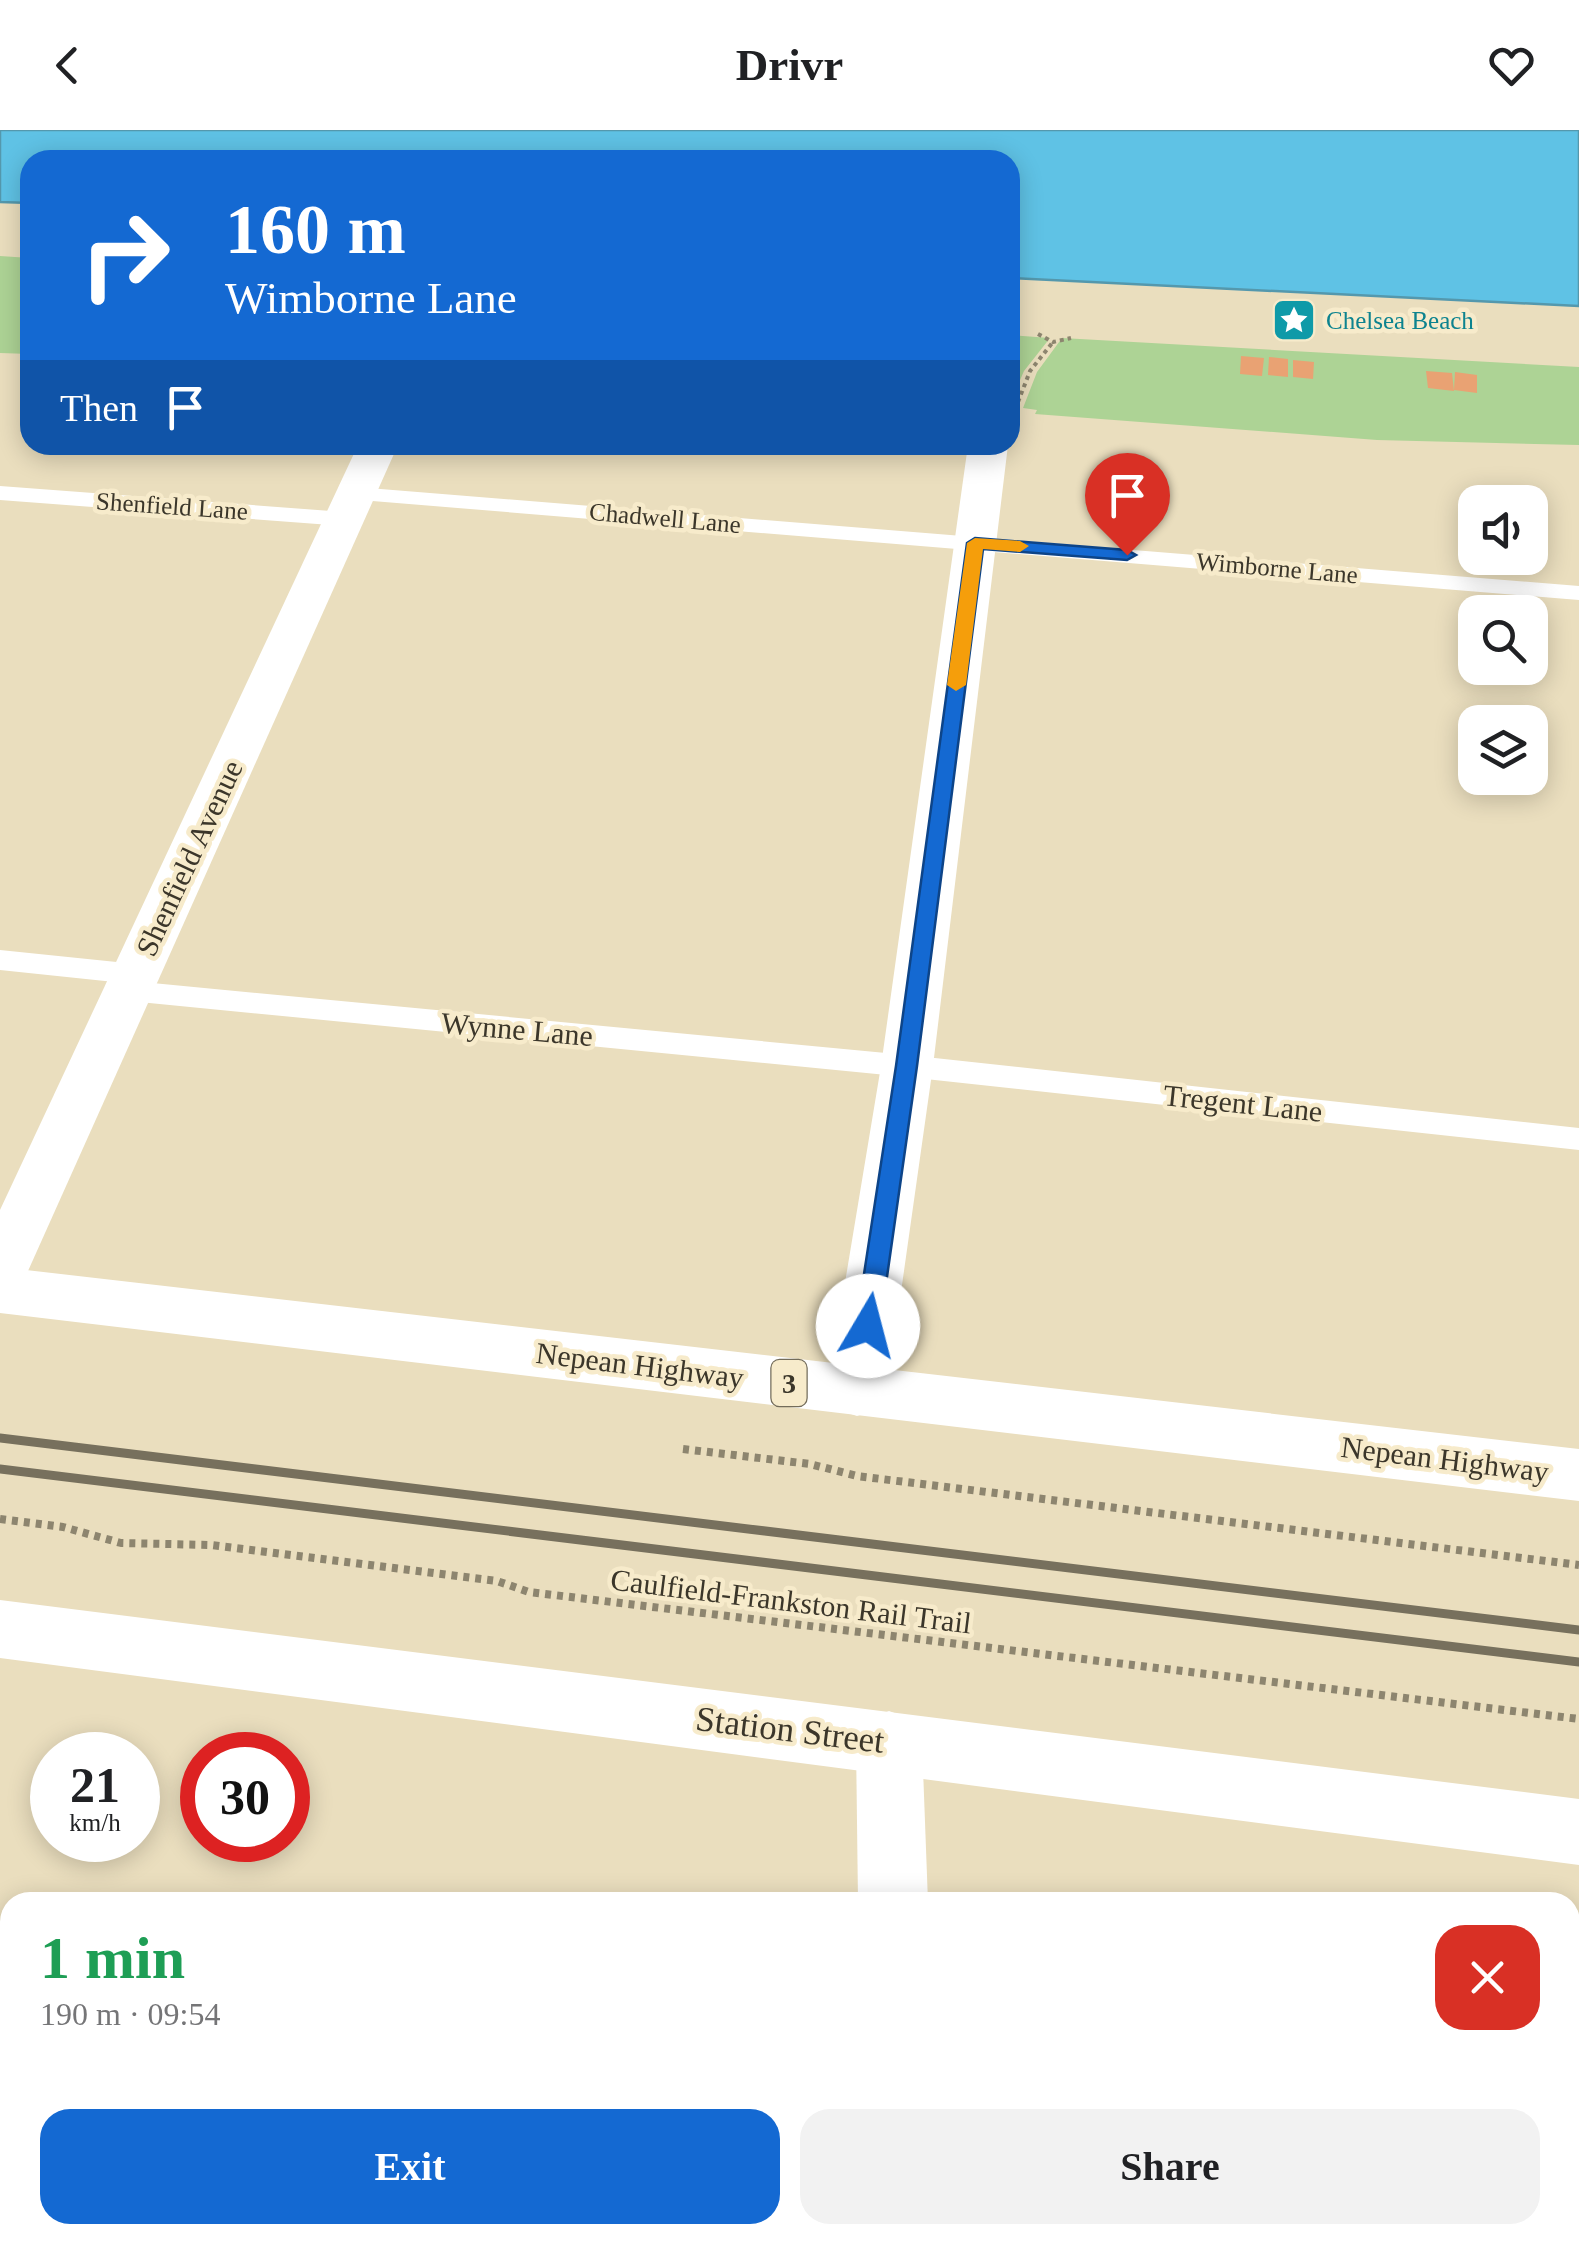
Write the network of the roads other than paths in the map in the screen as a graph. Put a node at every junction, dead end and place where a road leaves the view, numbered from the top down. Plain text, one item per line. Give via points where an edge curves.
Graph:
1 (373, 455) edge
2 (987, 455) edge
3 (0, 492) edge
4 (350, 506) junction
5 (975, 543) junction
6 (1579, 593) edge
7 (0, 960) edge
8 (132, 982) junction
9 (906, 1066) junction
10 (1579, 1139) edge
11 (0, 1271) edge
12 (0, 1290) edge
13 (857, 1391) junction
14 (1579, 1475) edge
15 (0, 1629) edge
16 (889, 1742) junction
17 (1579, 1832) edge
18 (893, 1892) edge

1 - 4 main road, Shenfield Avenue
2 - 5 main road
3 - 4 lane, Shenfield Lane
4 - 5 lane, Chadwell Lane
4 - 8 main road, Shenfield Avenue
5 - 6 lane, Wimborne Lane
5 - 9 main road
7 - 8 lane, Wynne Lane
8 - 9 lane, Wynne Lane
8 - 11 main road, Shenfield Avenue
9 - 10 lane, Tregent Lane
9 - 13 main road
12 - 13 main road, Nepean Highway / 3
13 - 14 main road, Nepean Highway / 3
15 - 16 main road, Station Street
16 - 17 main road, Station Street
16 - 18 main road

